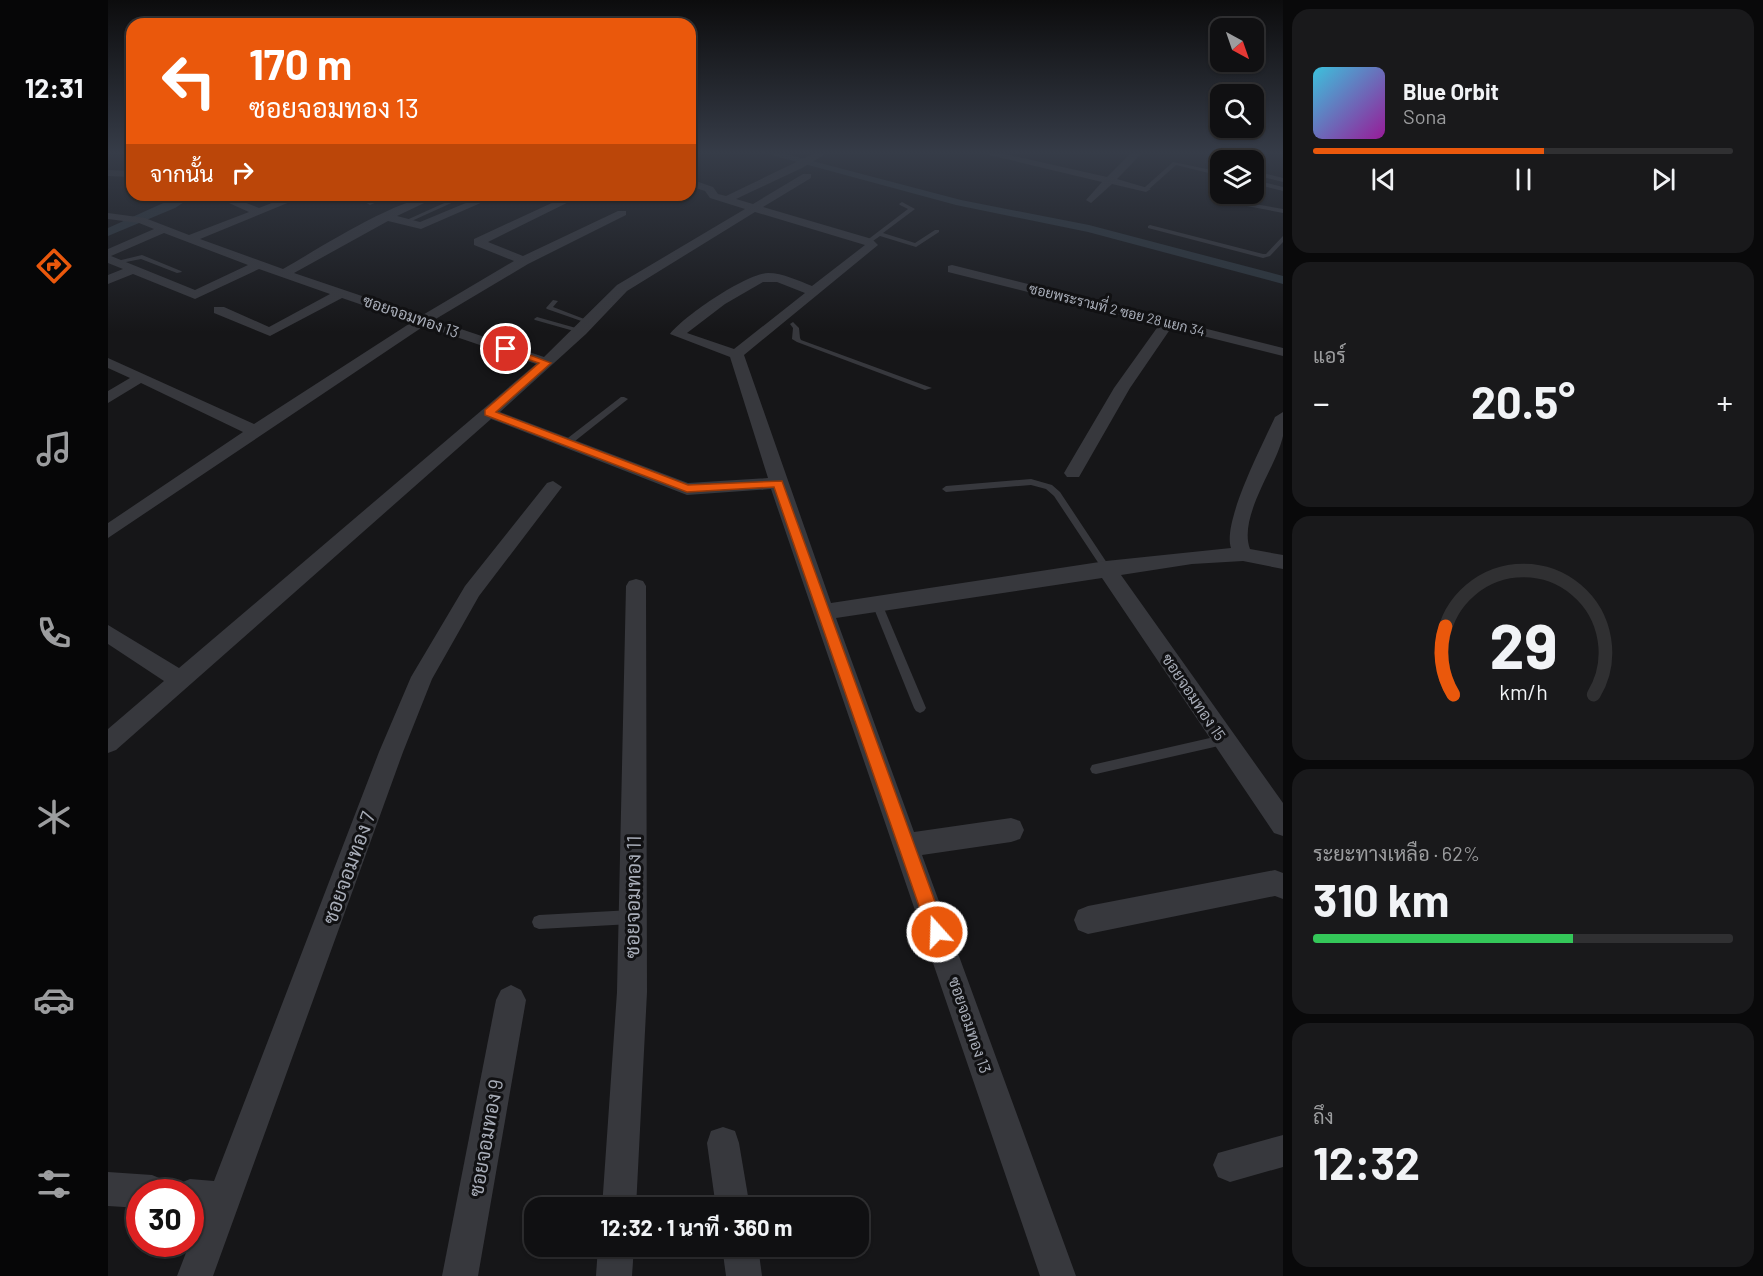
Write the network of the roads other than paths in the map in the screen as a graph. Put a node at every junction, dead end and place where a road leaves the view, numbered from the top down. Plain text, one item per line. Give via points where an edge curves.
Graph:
1 (254, 213) edge
2 (396, 213) edge
3 (427, 213) edge
4 (454, 213) edge
5 (538, 213) edge
6 (622, 213) dead end
7 (746, 213) edge
8 (772, 213) edge
9 (907, 213) edge
10 (108, 216) edge
11 (386, 217) junction
12 (403, 223) junction
13 (1150, 227) dead end
14 (164, 229) junction
15 (937, 231) dead end
16 (191, 238) junction
17 (874, 238) junction
18 (1283, 238) edge
19 (110, 258) edge
20 (524, 261) junction
21 (258, 265) junction
22 (952, 269) dead end
23 (132, 270) junction
24 (179, 272) dead end
25 (284, 274) junction
26 (108, 280) edge
27 (815, 292) junction
28 (342, 293) junction
29 (555, 301) dead end
30 (219, 310) dead end
31 (537, 319) dead end
32 (425, 321) junction
33 (786, 321) junction
34 (1167, 324) junction
35 (585, 327) junction
36 (1283, 352) edge
37 (736, 354) junction
38 (108, 362) edge
39 (546, 363) junction
40 (141, 377) junction
41 (928, 388) dead end
42 (108, 398) edge
43 (624, 399) dead end
44 (489, 413) junction
45 (1283, 417) edge
46 (255, 431) junction
47 (567, 443) junction
48 (1073, 472) dead end
49 (778, 483) junction
50 (553, 487) dead end
51 (946, 489) dead end
52 (108, 532) edge
53 (1243, 554) junction
54 (1283, 562) edge
55 (1106, 568) junction
56 (636, 586) dead end
57 (879, 606) junction
58 (825, 612) junction
59 (108, 633) edge
60 (179, 680) junction
61 (920, 708) dead end
62 (1223, 740) junction
63 (108, 743) edge
64 (1096, 769) dead end
65 (1283, 824) edge
66 (1011, 830) dead end
67 (907, 845) junction
68 (1283, 886) edge
69 (632, 917) junction
70 (1088, 920) dead end
71 (539, 922) dead end
72 (511, 1000) dead end
73 (723, 1143) dead end
74 (1283, 1151) edge
75 (1230, 1165) dead end
76 (108, 1189) edge
77 (126, 1190) edge
78 (204, 1197) edge
79 (620, 1197) edge
80 (732, 1197) edge
81 (225, 1199) junction
82 (615, 1257) edge
83 (741, 1257) edge
84 (195, 1276) edge
85 (460, 1276) edge
86 (614, 1276) edge
87 (744, 1276) edge
88 (1059, 1276) edge

1 - 16 street
2 - 11 street
3 - 12 lane
4 - 12 street via 426,225
5 - 20 street via 478,242
6 - 20 street
7 - 35 street via 622,288
8 - 17 street
9 - 17 lane
10 - 14 street, ซอยจอมทอง 13
11 - 12 street
11 - 25 street
13 - 18 lane via 1263,256
14 - 16 street, ซอยจอมทอง 13
14 - 19 street
15 - 17 lane via 916,245
16 - 21 street, ซอยจอมทอง 13
17 - 27 street via 872,247
19 - 23 street
19 - 24 lane via 142,257
20 - 32 street
21 - 23 street via 197,294
21 - 25 street, ซอยจอมทอง 13
22 - 34 street, ซอยพระรามที่ 2 ซอย 28 แยก 34
23 - 26 street
25 - 28 street, ซอยจอมทอง 13
27 - 33 street
27 - 37 street via 773,277 761,277 677,334
28 - 30 street via 270,332
28 - 32 street, ซอยจอมทอง 13
29 - 35 lane via 549,308
31 - 35 lane
32 - 39 street, ซอยจอมทอง 13
32 - 46 street
33 - 37 street
33 - 41 lane via 796,328 799,341
34 - 36 street, ซอยพระรามที่ 2 ซอย 28 แยก 34
34 - 48 street via 1122,388
35 - 39 street
37 - 49 street, ซอยจอมทอง 13
38 - 40 street
39 - 44 street
40 - 42 street
40 - 46 street
43 - 47 lane
44 - 47 street
44 - 60 street
45 - 53 street via 1238,532
46 - 52 street
47 - 49 street via 687,489
49 - 58 street, ซอยจอมทอง 13
50 - 81 street, ซอยจอมทอง 7 via 472,591 422,678
51 - 55 lane via 1031,482 1048,487 1058,494
53 - 54 street
53 - 55 street
55 - 57 street
55 - 62 street, ซอยจอมทอง 15
56 - 69 street, ซอยจอมทอง 11
57 - 58 street
57 - 61 lane
58 - 67 street, ซอยจอมทอง 13
59 - 60 street
60 - 63 street
62 - 64 lane
62 - 65 street, ซอยจอมทอง 15
66 - 67 street
67 - 88 street, ซอยจอมทอง 13
68 - 70 street via 1275,883
69 - 71 lane
69 - 79 street, ซอยจอมทอง 11 via 631,1014
72 - 85 street, ซอยจอมทอง 9
73 - 80 street
74 - 75 street
76 - 77 street
78 - 81 street
81 - 84 street, ซอยจอมทอง 7
82 - 86 street
83 - 87 street

